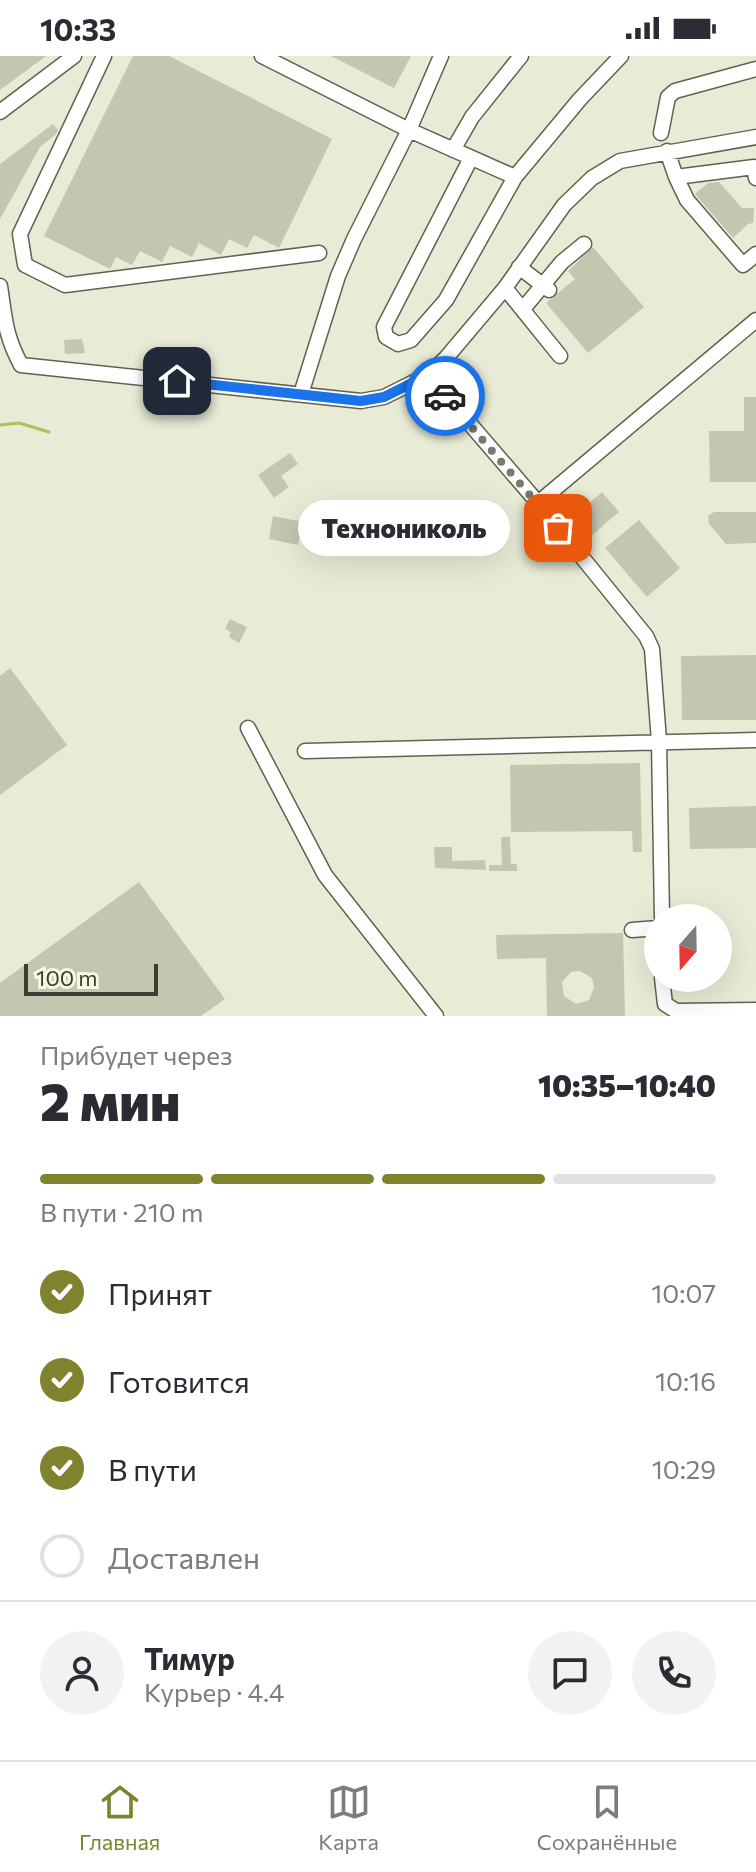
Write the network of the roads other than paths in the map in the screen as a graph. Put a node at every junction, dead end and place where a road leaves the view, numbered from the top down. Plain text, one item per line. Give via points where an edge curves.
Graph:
1 (74, 56) edge
2 (104, 56) edge
3 (262, 56) edge
4 (441, 56) edge
5 (521, 56) edge
6 (621, 56) edge
7 (756, 69) edge
8 (0, 112) edge
9 (409, 130) junction
10 (661, 133) dead end
11 (756, 137) edge
12 (453, 150) junction
13 (666, 152) junction
14 (471, 158) junction
15 (515, 177) junction
16 (676, 177) junction
17 (756, 178) edge
18 (584, 244) dead end
19 (319, 253) dead end
20 (756, 254) edge
21 (519, 267) junction
22 (0, 286) edge
23 (505, 288) junction
24 (546, 288) junction
25 (523, 309) junction
26 (1, 317) edge
27 (756, 320) edge
28 (560, 356) dead end
29 (428, 375) junction
30 (301, 394) junction
31 (538, 503) junction
32 (248, 728) dead end
33 (756, 740) edge
34 (659, 741) junction
35 (305, 751) dead end
36 (662, 904) edge
37 (644, 929) edge
38 (632, 930) dead end
39 (663, 992) edge
40 (756, 1010) edge
41 (667, 1012) edge
42 (436, 1016) edge

1 - 8 street
2 - 19 street via 20,234 25,265 65,285
3 - 9 street
4 - 9 street
5 - 12 street
6 - 15 street
7 - 10 street via 675,91 668,97
9 - 12 street
9 - 30 street via 338,276
11 - 13 street
12 - 14 street
13 - 16 street
13 - 21 street via 620,161 592,178 564,205
14 - 15 street
14 - 15 street via 384,327 386,337 398,344 411,340 446,300
16 - 17 street via 754,167
16 - 20 street via 687,200 743,265
18 - 24 street via 562,262
21 - 23 street
21 - 24 street
22 - 26 street
23 - 25 street
23 - 29 street
24 - 25 street
25 - 28 street
26 - 30 street via 21,365
27 - 31 street
29 - 30 street via 384,397 361,401
29 - 31 street
31 - 34 street via 646,636 655,662
32 - 42 street via 325,875
33 - 34 street
34 - 35 street
34 - 36 street
37 - 38 street
39 - 41 street
40 - 41 street

